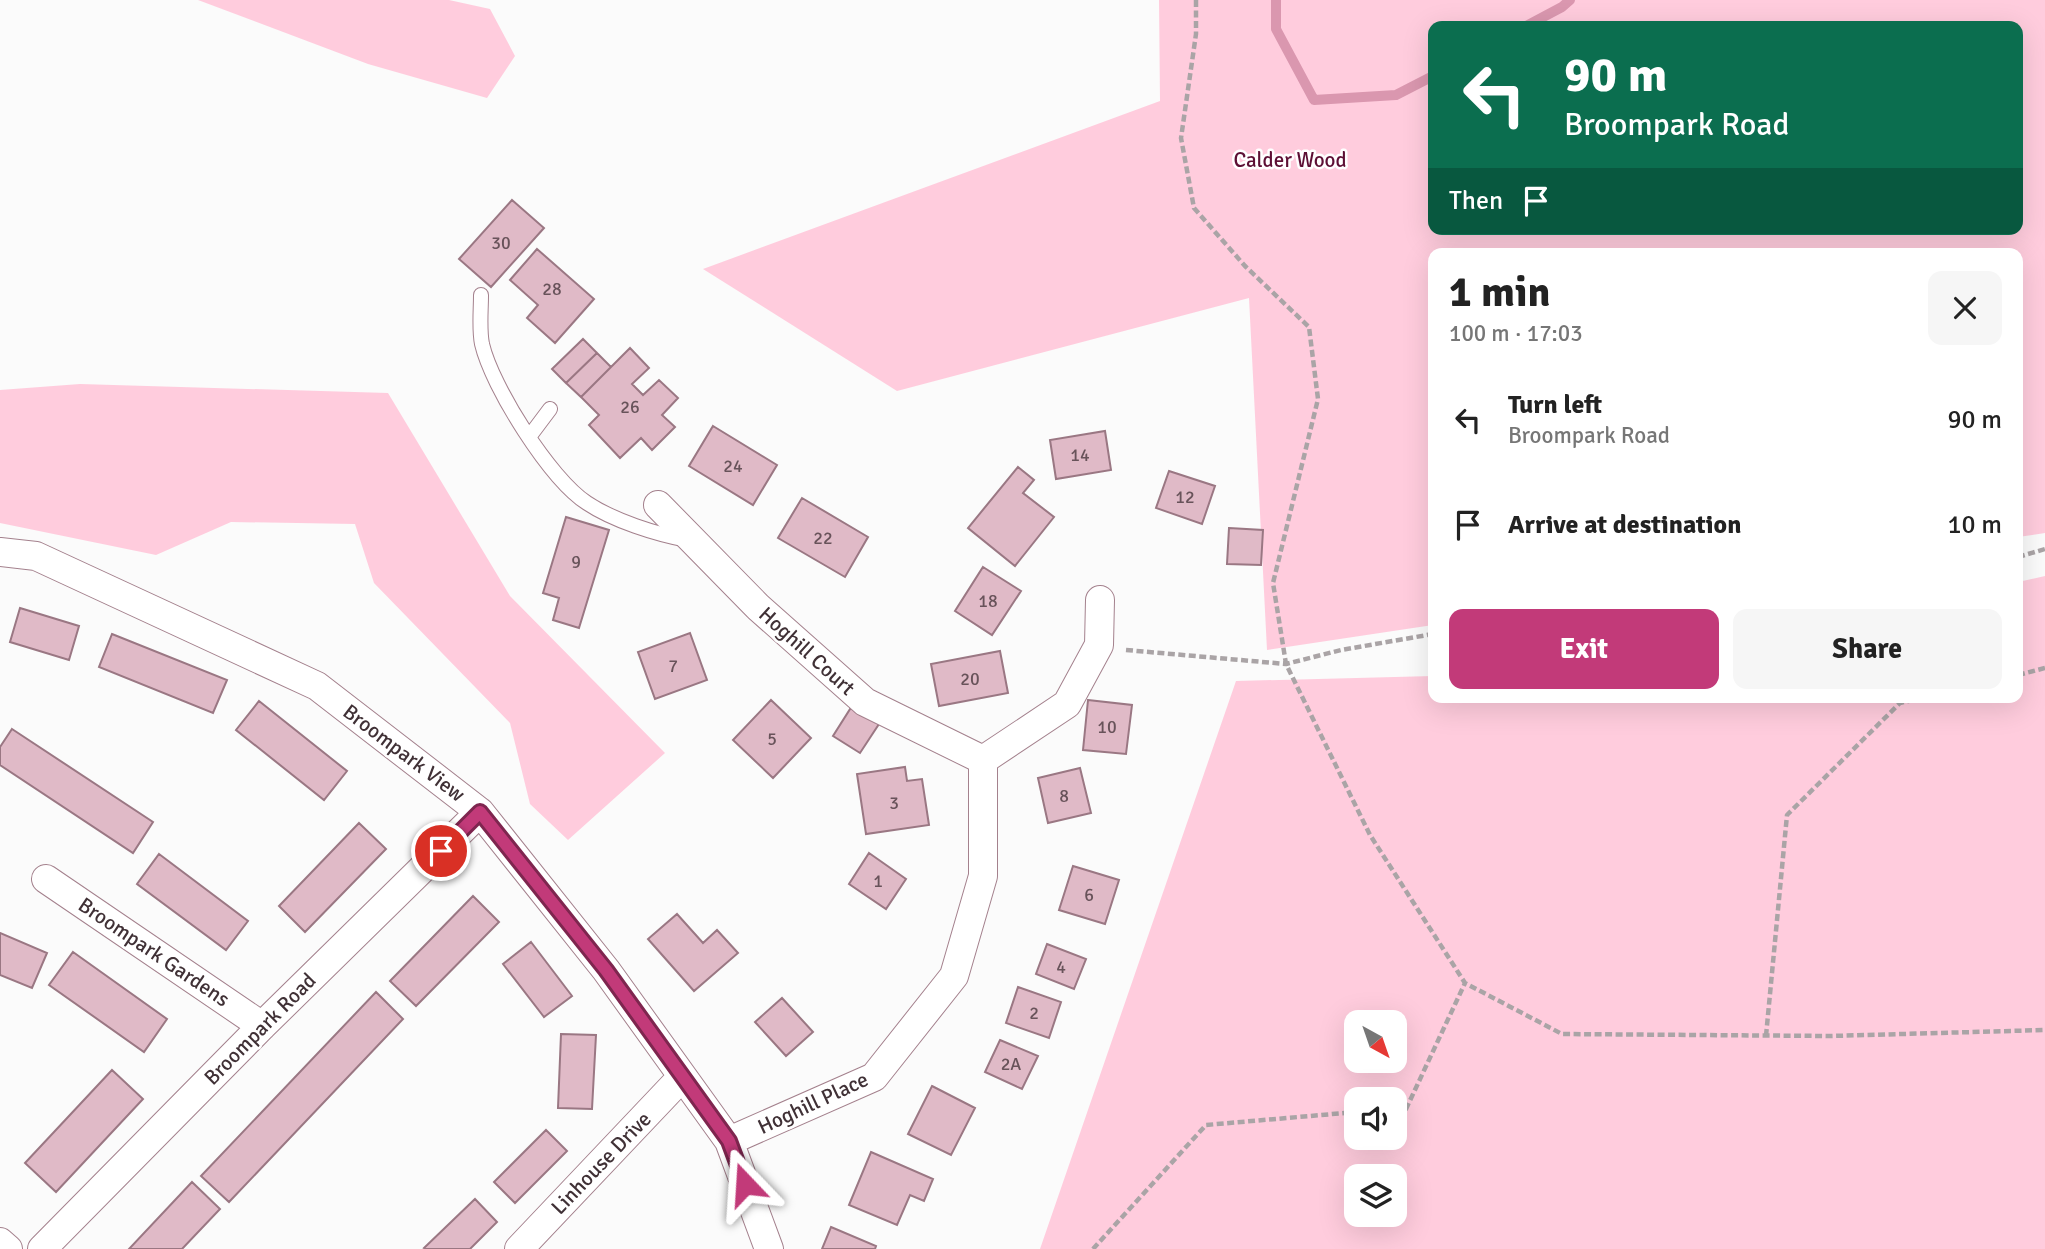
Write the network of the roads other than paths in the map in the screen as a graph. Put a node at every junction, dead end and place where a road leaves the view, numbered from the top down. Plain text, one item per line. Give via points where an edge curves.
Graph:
1 (481, 295) dead end
2 (550, 409) dead end
3 (529, 437) junction
4 (658, 505) dead end
5 (692, 540) junction
6 (0, 552) edge
7 (1100, 600) dead end
8 (983, 760) junction
9 (480, 812) junction
10 (46, 879) dead end
11 (262, 1026) junction
12 (682, 1077) junction
13 (729, 1141) junction
14 (0, 1242) edge
15 (8, 1249) edge
16 (42, 1249) edge
17 (519, 1249) edge
18 (768, 1249) edge

1 - 3 lane via 482,344 504,398
2 - 3 lane
3 - 5 lane via 561,479 587,503 660,535
4 - 5 street, Hoghill Court
5 - 8 street, Hoghill Court via 758,607 864,702
6 - 9 street, Broompark View via 36,556 317,686
7 - 8 street via 1099,645 1067,704
8 - 13 street, Hoghill Place via 983,876 954,976 874,1077
9 - 11 street, Broompark Road
9 - 12 street, Broompark View via 606,970
10 - 11 street, Broompark Gardens
11 - 16 street, Broompark Road
12 - 13 street, Broompark View
12 - 17 street, Linhouse Drive
13 - 18 street, Broompark View
14 - 15 street

